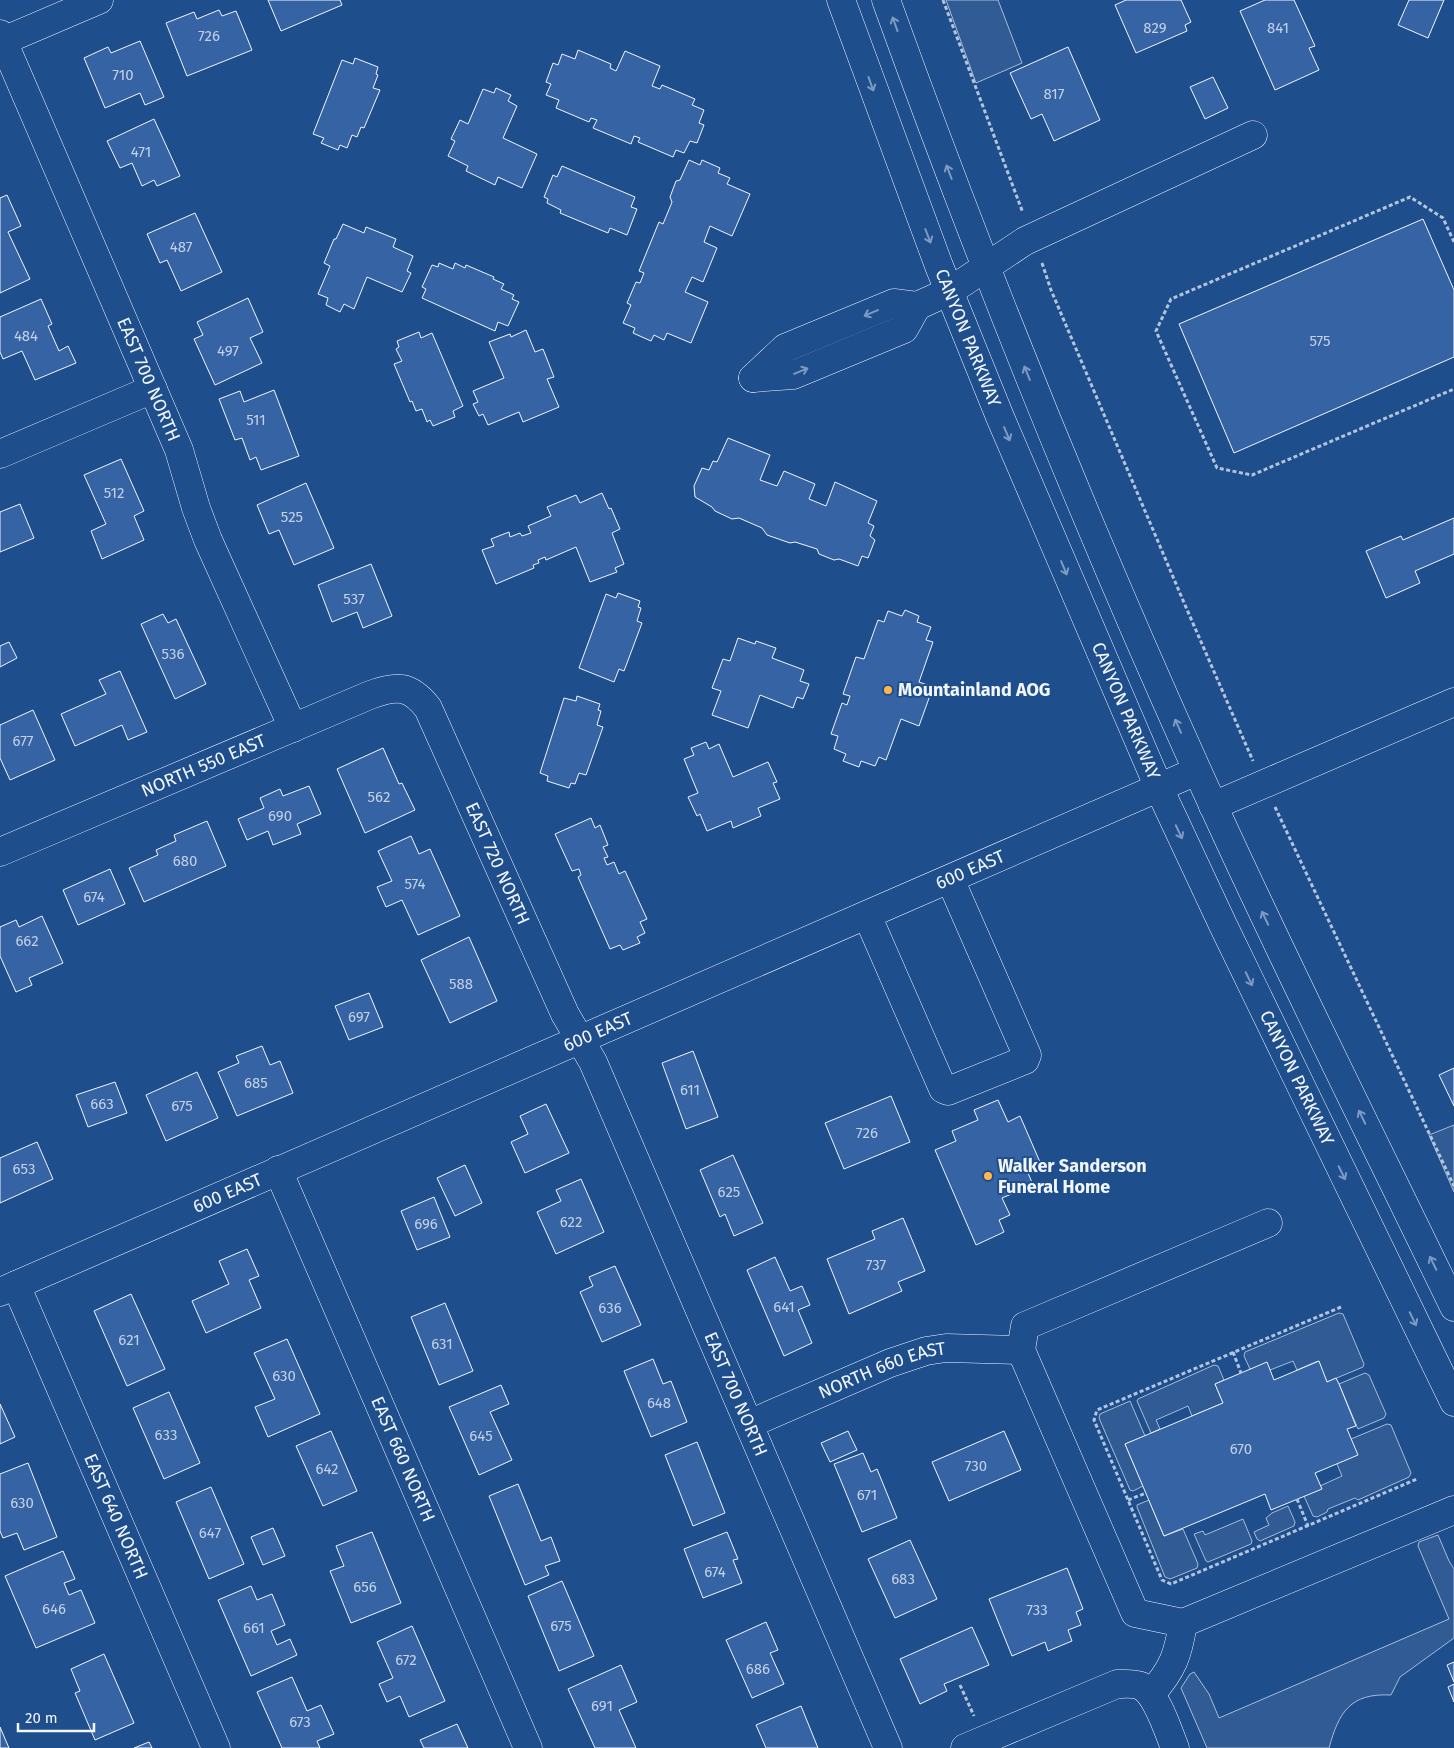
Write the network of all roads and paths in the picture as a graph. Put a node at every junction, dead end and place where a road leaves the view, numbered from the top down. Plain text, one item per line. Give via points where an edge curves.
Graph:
1 (99, 0) edge
2 (842, 0) edge
3 (886, 0) edge
4 (944, 0) edge
5 (2, 38) edge
6 (1253, 135) dead end
7 (1032, 237) junction
8 (1454, 242) edge
9 (985, 267) junction
10 (950, 291) junction
11 (918, 306) junction
12 (153, 389) junction
13 (1454, 389) edge
14 (0, 454) edge
15 (408, 690) joint
16 (1454, 702) edge
17 (293, 728) junction
18 (1197, 771) junction
19 (1264, 784) junction
20 (1159, 788) junction
21 (1213, 806) junction
22 (0, 852) edge
23 (950, 879) junction
24 (867, 915) junction
25 (580, 1040) junction
26 (278, 1170) junction
27 (1454, 1186) edge
28 (1268, 1223) dead end
29 (8, 1288) edge
30 (1341, 1307) dead end
31 (1454, 1307) edge
32 (1021, 1350) junction
33 (1233, 1352) junction
34 (1242, 1373) dead end
35 (1454, 1402) edge
36 (749, 1424) junction
37 (1418, 1479) dead end
38 (1146, 1493) dead end
39 (1297, 1499) dead end
40 (1128, 1500) junction
41 (1454, 1510) edge
42 (1308, 1526) junction
43 (1183, 1623) junction
44 (960, 1685) dead end
45 (1140, 1689) junction
46 (974, 1718) dead end
47 (216, 1748) edge
48 (528, 1748) edge
49 (888, 1748) edge
50 (965, 1748) edge
51 (1175, 1748) edge

1 - 5 main road
2 -> 10 main road, CANYON PARKWAY
9 -> 3 main road
4 - 7 path
5 - 12 main road, EAST 700 NORTH
6 - 7 main road
7 - 9 main road
7 - 19 path via 1185,605
8 - 13 path via 1443,218 1410,197 1171,299 1156,331 1217,468 1252,475
9 - 10 main road
18 -> 9 main road
10 - 11 main road
10 -> 20 main road, CANYON PARKWAY via 1000,417
11 -> 11 main road via 894,303 786,348 753,378 794,375 904,329
12 - 14 main road
12 - 17 main road, EAST 700 NORTH via 179,450 208,540
15 - 17 main road, NORTH 550 EAST via 386,689
15 - 25 main road, EAST 720 NORTH via 419,696 428,708 564,1014
16 - 19 main road
17 - 22 main road, NORTH 550 EAST
18 - 20 main road, 600 EAST
18 - 21 main road
19 - 21 main road
19 - 27 path
20 - 23 main road, 600 EAST
20 -> 35 main road, CANYON PARKWAY
31 -> 21 main road
23 - 24 main road, 600 EAST
23 - 24 main road via 1027,1055 1026,1060 948,1092 943,1089
24 - 25 main road, 600 EAST
25 - 26 main road, 600 EAST
25 - 36 main road, EAST 700 NORTH via 593,1062
26 - 29 main road, 600 EAST
26 - 48 main road, EAST 660 NORTH
28 - 32 main road via 1024,1326
29 - 47 main road, EAST 640 NORTH
30 - 33 path
32 - 36 main road, NORTH 660 EAST via 946,1348 926,1351 890,1363
32 - 43 main road via 1135,1612
33 - 34 path
33 - 40 path via 1097,1410 1094,1420
36 - 49 main road, EAST 700 NORTH
37 - 42 path
38 - 40 path
39 - 42 path
40 - 42 path via 1162,1580 1171,1584
41 - 43 main road
43 - 45 main road via 1178,1650 1166,1677
44 - 46 path
45 - 50 main road via 1117,1684
45 - 51 main road

